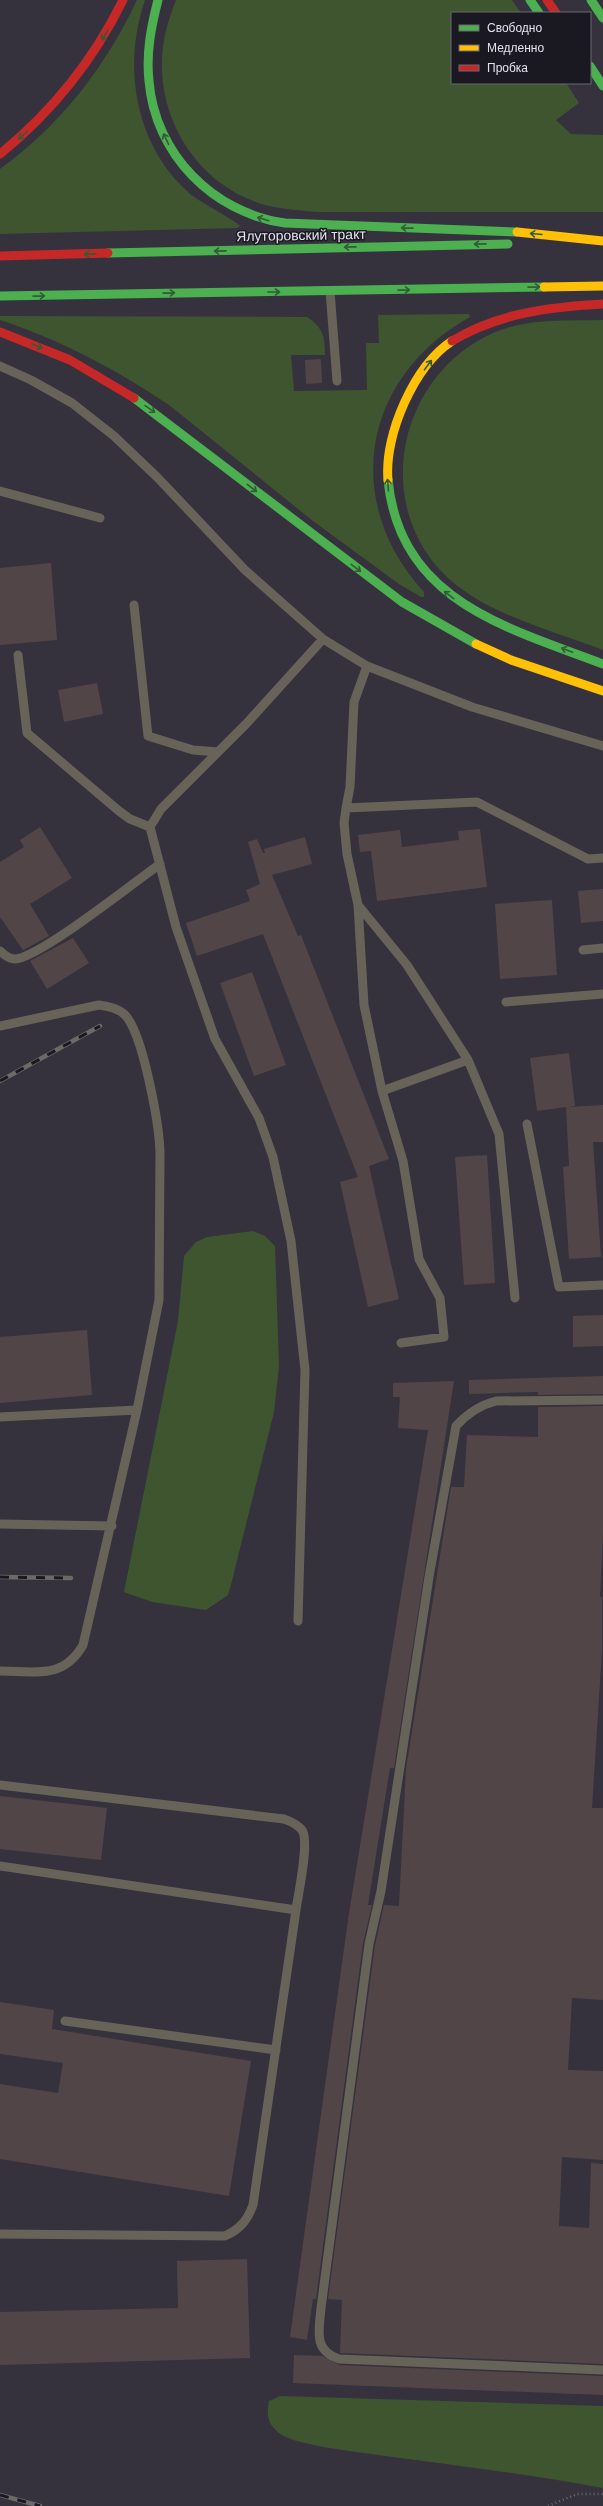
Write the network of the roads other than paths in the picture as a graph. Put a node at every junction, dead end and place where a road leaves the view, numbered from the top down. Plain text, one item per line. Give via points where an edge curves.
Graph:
1 (123, 0) edge
2 (158, 0) edge
3 (530, 0) edge
4 (548, 0) edge
5 (591, 0) edge
6 (538, 12) edge
7 (555, 12) edge
8 (603, 18) edge
9 (591, 68) edge
10 (591, 77) edge
11 (603, 86) edge
12 (603, 92) edge
13 (0, 154) edge
14 (603, 241) edge
15 (0, 256) edge
16 (603, 286) edge
17 (330, 291) junction
18 (0, 296) edge
19 (603, 304) edge
20 (0, 332) edge
21 (0, 366) edge
22 (337, 381) dead end
23 (0, 492) edge
24 (100, 518) dead end
25 (134, 605) dead end
26 (323, 639) junction
27 (18, 655) dead end
28 (603, 664) edge
29 (367, 666) junction
30 (603, 691) edge
31 (603, 746) edge
32 (218, 752) junction
33 (346, 808) junction
34 (150, 826) junction
35 (603, 858) edge
36 (160, 864) junction
37 (358, 905) junction
38 (603, 948) edge
39 (0, 950) edge
40 (583, 950) dead end
41 (603, 994) edge
42 (506, 1002) dead end
43 (0, 1026) edge
44 (468, 1060) junction
45 (382, 1091) junction
46 (527, 1124) dead end
47 (603, 1285) edge
48 (515, 1298) dead end
49 (401, 1343) dead end
50 (603, 1400) edge
51 (137, 1410) junction
52 (0, 1417) edge
53 (0, 1524) edge
54 (112, 1526) junction
55 (298, 1621) dead end
56 (0, 1671) edge
57 (0, 1785) edge
58 (0, 1866) edge
59 (296, 1910) junction
60 (65, 2021) dead end
61 (276, 2050) junction
62 (0, 2234) edge
63 (603, 2370) edge

1 -> 13 main road via 95,52 58,101
14 -> 2 main road via 478,229 292,225 252,216 230,205 209,191 176,158 158,121 152,103 147,54
3 - 6 main road
4 - 7 main road
5 - 8 main road
9 - 11 main road
10 - 12 main road
14 -> 15 main road, Ялуторовский тракт
17 -> 16 main road
18 -> 17 main road
17 - 22 lane
28 -> 19 main road via 476,612 449,596 426,574 410,553 391,506 388,457 402,407 414,384 430,361 450,343 477,328 522,311
20 -> 30 main road via 70,360 117,386 163,418 402,602 475,644 511,660
21 - 26 lane via 72,403 114,436 158,478 245,570
23 - 24 lane
25 - 32 lane via 148,736 193,750
26 - 29 lane
26 - 32 lane
27 - 34 lane via 27,733 130,819
29 - 31 lane via 472,707
29 - 33 lane via 354,702 350,788
32 - 34 lane via 161,809
33 - 35 lane via 477,802 588,859
33 - 37 lane via 345,836
34 - 36 lane
36 - 39 lane via 77,925 27,956 8,958
36 - 55 lane via 176,927 215,1039 259,1118 273,1157 290,1241 305,1370
37 - 44 lane via 407,965
37 - 45 lane via 364,1005
38 - 40 lane
41 - 42 lane
43 - 51 lane via 99,1005 108,1006 124,1014 130,1021 140,1048 160,1132 159,1300
44 - 45 lane
44 - 48 lane via 499,1134
45 - 49 lane via 403,1161 420,1259 440,1298 444,1337
46 - 47 lane via 559,1287
50 - 63 lane via 496,1401 483,1404 456,1426 429,1577 381,1891 368,1952 319,2336 322,2348 329,2355 339,2359
51 - 52 lane
51 - 54 lane
53 - 54 lane
54 - 56 lane via 83,1645 76,1658 67,1666 52,1671
57 - 59 lane via 284,1819 294,1823 302,1831 305,1843
58 - 59 lane
59 - 61 lane
60 - 61 lane
61 - 62 lane via 253,2206 247,2221 235,2231 225,2236

